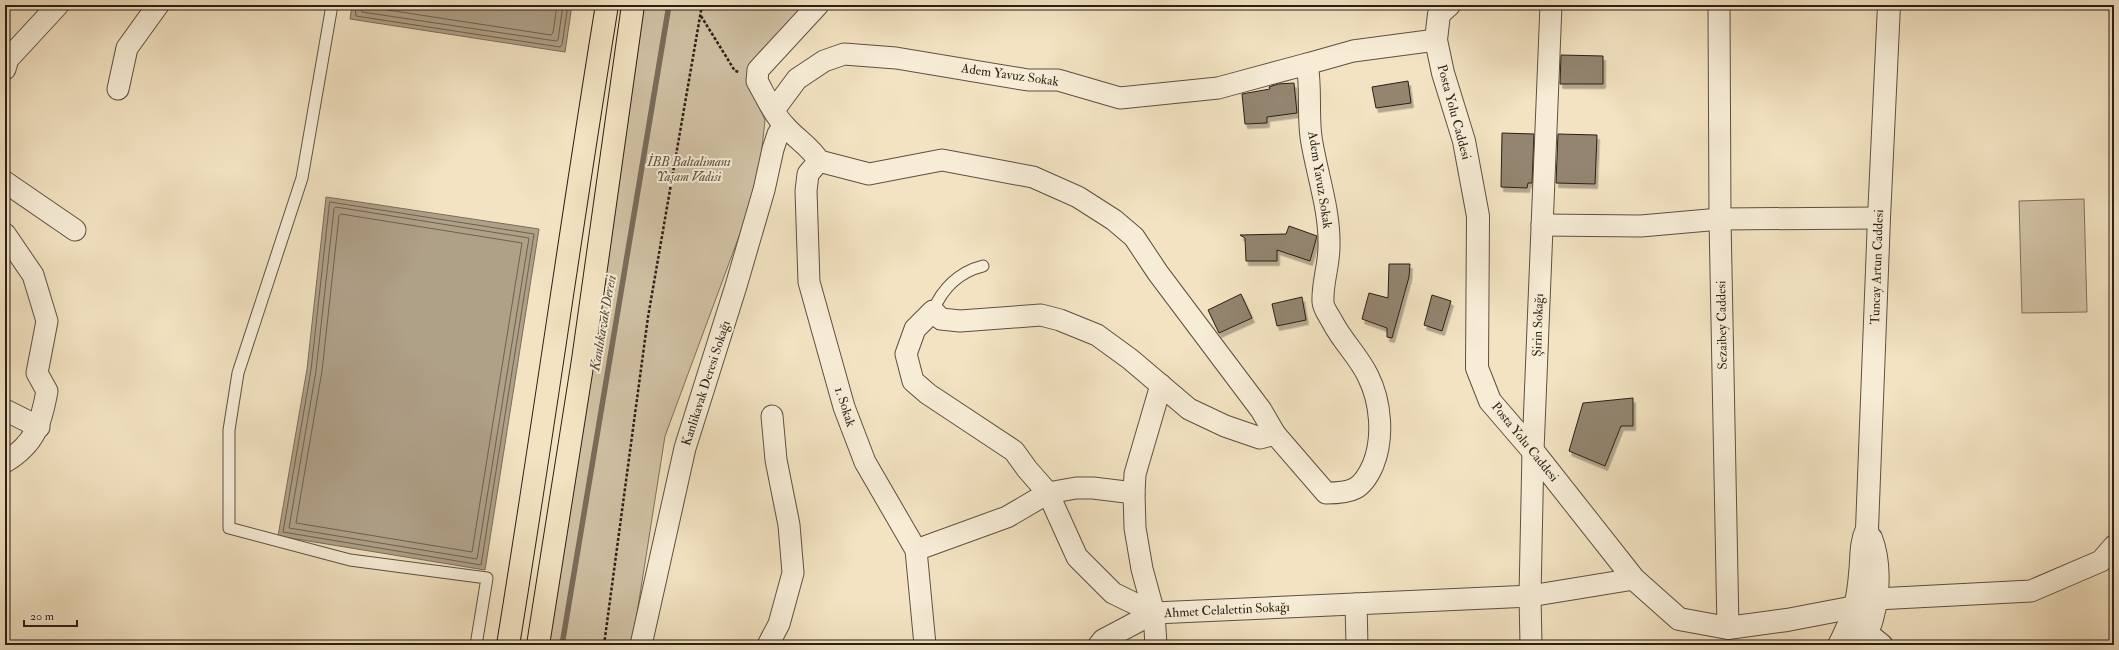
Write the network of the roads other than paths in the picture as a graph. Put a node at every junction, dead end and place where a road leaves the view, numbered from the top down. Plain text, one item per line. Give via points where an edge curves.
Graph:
1 (58, 5) edge
2 (158, 5) edge
3 (332, 5) edge
4 (607, 5) edge
5 (633, 5) edge
6 (818, 5) edge
7 (1448, 5) edge
8 (1551, 5) edge
9 (1719, 5) edge
10 (1889, 5) edge
11 (1436, 40) junction
12 (1307, 64) junction
13 (5, 70) edge
14 (118, 89) dead end
15 (779, 118) junction
16 (820, 161) junction
17 (5, 182) edge
18 (1879, 218) junction
19 (1720, 219) junction
20 (1542, 225) junction
21 (75, 230) dead end
22 (5, 234) edge
23 (983, 266) dead end
24 (934, 311) junction
25 (1161, 385) junction
26 (5, 410) edge
27 (772, 416) dead end
28 (39, 427) junction
29 (1275, 434) junction
30 (1533, 451) junction
31 (5, 462) edge
32 (1048, 493) junction
33 (1134, 494) junction
34 (1867, 529) junction
35 (2114, 546) edge
36 (916, 550) junction
37 (1634, 579) junction
38 (1530, 596) junction
39 (1876, 599) junction
40 (1356, 604) junction
41 (1154, 613) junction
42 (1864, 630) edge
43 (1728, 637) edge
44 (476, 645) edge
45 (508, 645) edge
46 (538, 645) edge
47 (640, 645) edge
48 (768, 645) edge
49 (925, 645) edge
50 (1099, 645) edge
51 (1156, 645) edge
52 (1357, 645) edge
53 (1531, 645) edge
54 (1839, 645) edge

1 - 13 street via 8,59
2 - 14 street via 127,48
3 - 44 lane via 302,178 238,373 228,430 229,528 350,560 487,578
4 - 45 main road
5 - 46 main road via 583,360
6 - 15 street via 758,70 757,81
7 - 11 street, Posta Yolu Caddesi via 1438,14
8 - 20 street, Şirin Sokağı
9 - 19 street, Sezaibey Caddesi
10 - 18 street, Tuncay Artun Caddesi
11 - 12 street via 1353,51
11 - 30 street, Posta Yolu Caddesi via 1442,73 1464,141 1478,216 1477,368 1490,401
12 - 15 street, Adem Yavuz Sokak via 1218,88 1120,98 1058,80 1028,80 896,58 844,54 824,61 797,79
12 - 29 street, Adem Yavuz Sokak via 1310,82 1311,141 1325,198 1329,247 1322,303 1340,337 1368,375 1377,404 1380,439 1372,466 1359,488 1341,493 1326,493
15 - 16 street via 813,150
15 - 47 street, Kanlikavak Deresi Sokağı via 778,134 764,190 685,448
16 - 29 street, Adem Yavuz Sokak via 869,174 942,160 1033,177 1078,197 1114,220 1134,237 1261,410
16 - 36 street, 1. Sokak via 808,174 806,191 809,282 818,319 844,407 865,462
17 - 21 street
18 - 19 street
18 - 34 street, Tuncay Artun Caddesi
19 - 20 street via 1641,226
19 - 43 street, Sezaibey Caddesi
20 - 30 street, Şirin Sokağı
22 - 28 street via 33,275 47,321 37,373 47,391
23 - 24 lane via 954,280 939,298
24 - 25 street via 941,319 960,322 1041,315 1060,320 1096,335
24 - 32 street, Ahmet Celalettin Sokağı via 915,329 906,354 914,381 928,394 1014,451
25 - 29 street via 1189,409 1225,426 1260,438
25 - 33 street via 1135,474
26 - 28 street
27 - 48 street via 793,573 779,624
28 - 31 street via 17,454
30 - 37 street, Posta Yolu Caddesi
30 - 38 street, Şirin Sokağı
32 - 33 street via 1093,488
32 - 36 street via 1007,517
32 - 41 street, Ahmet Celalettin Sokağı via 1077,557 1113,593
33 - 41 street via 1135,528 1142,569
34 - 39 street via 1875,556
34 - 42 street via 1862,541 1860,575
35 - 39 street via 2101,561 2031,591
36 - 49 street, 1. Sokak
37 - 38 street, Ahmet Celalettin Sokağı
37 - 43 street, Posta Yolu Caddesi via 1679,619
38 - 40 street, Ahmet Celalettin Sokağı
38 - 53 street, Şirin Sokağı
39 - 42 street, Posta Yolu Caddesi
39 - 42 street
40 - 41 street, Ahmet Celalettin Sokağı
40 - 52 street
41 - 50 street via 1103,640
41 - 51 street
42 - 43 street, Posta Yolu Caddesi via 1787,620
42 - 54 street

